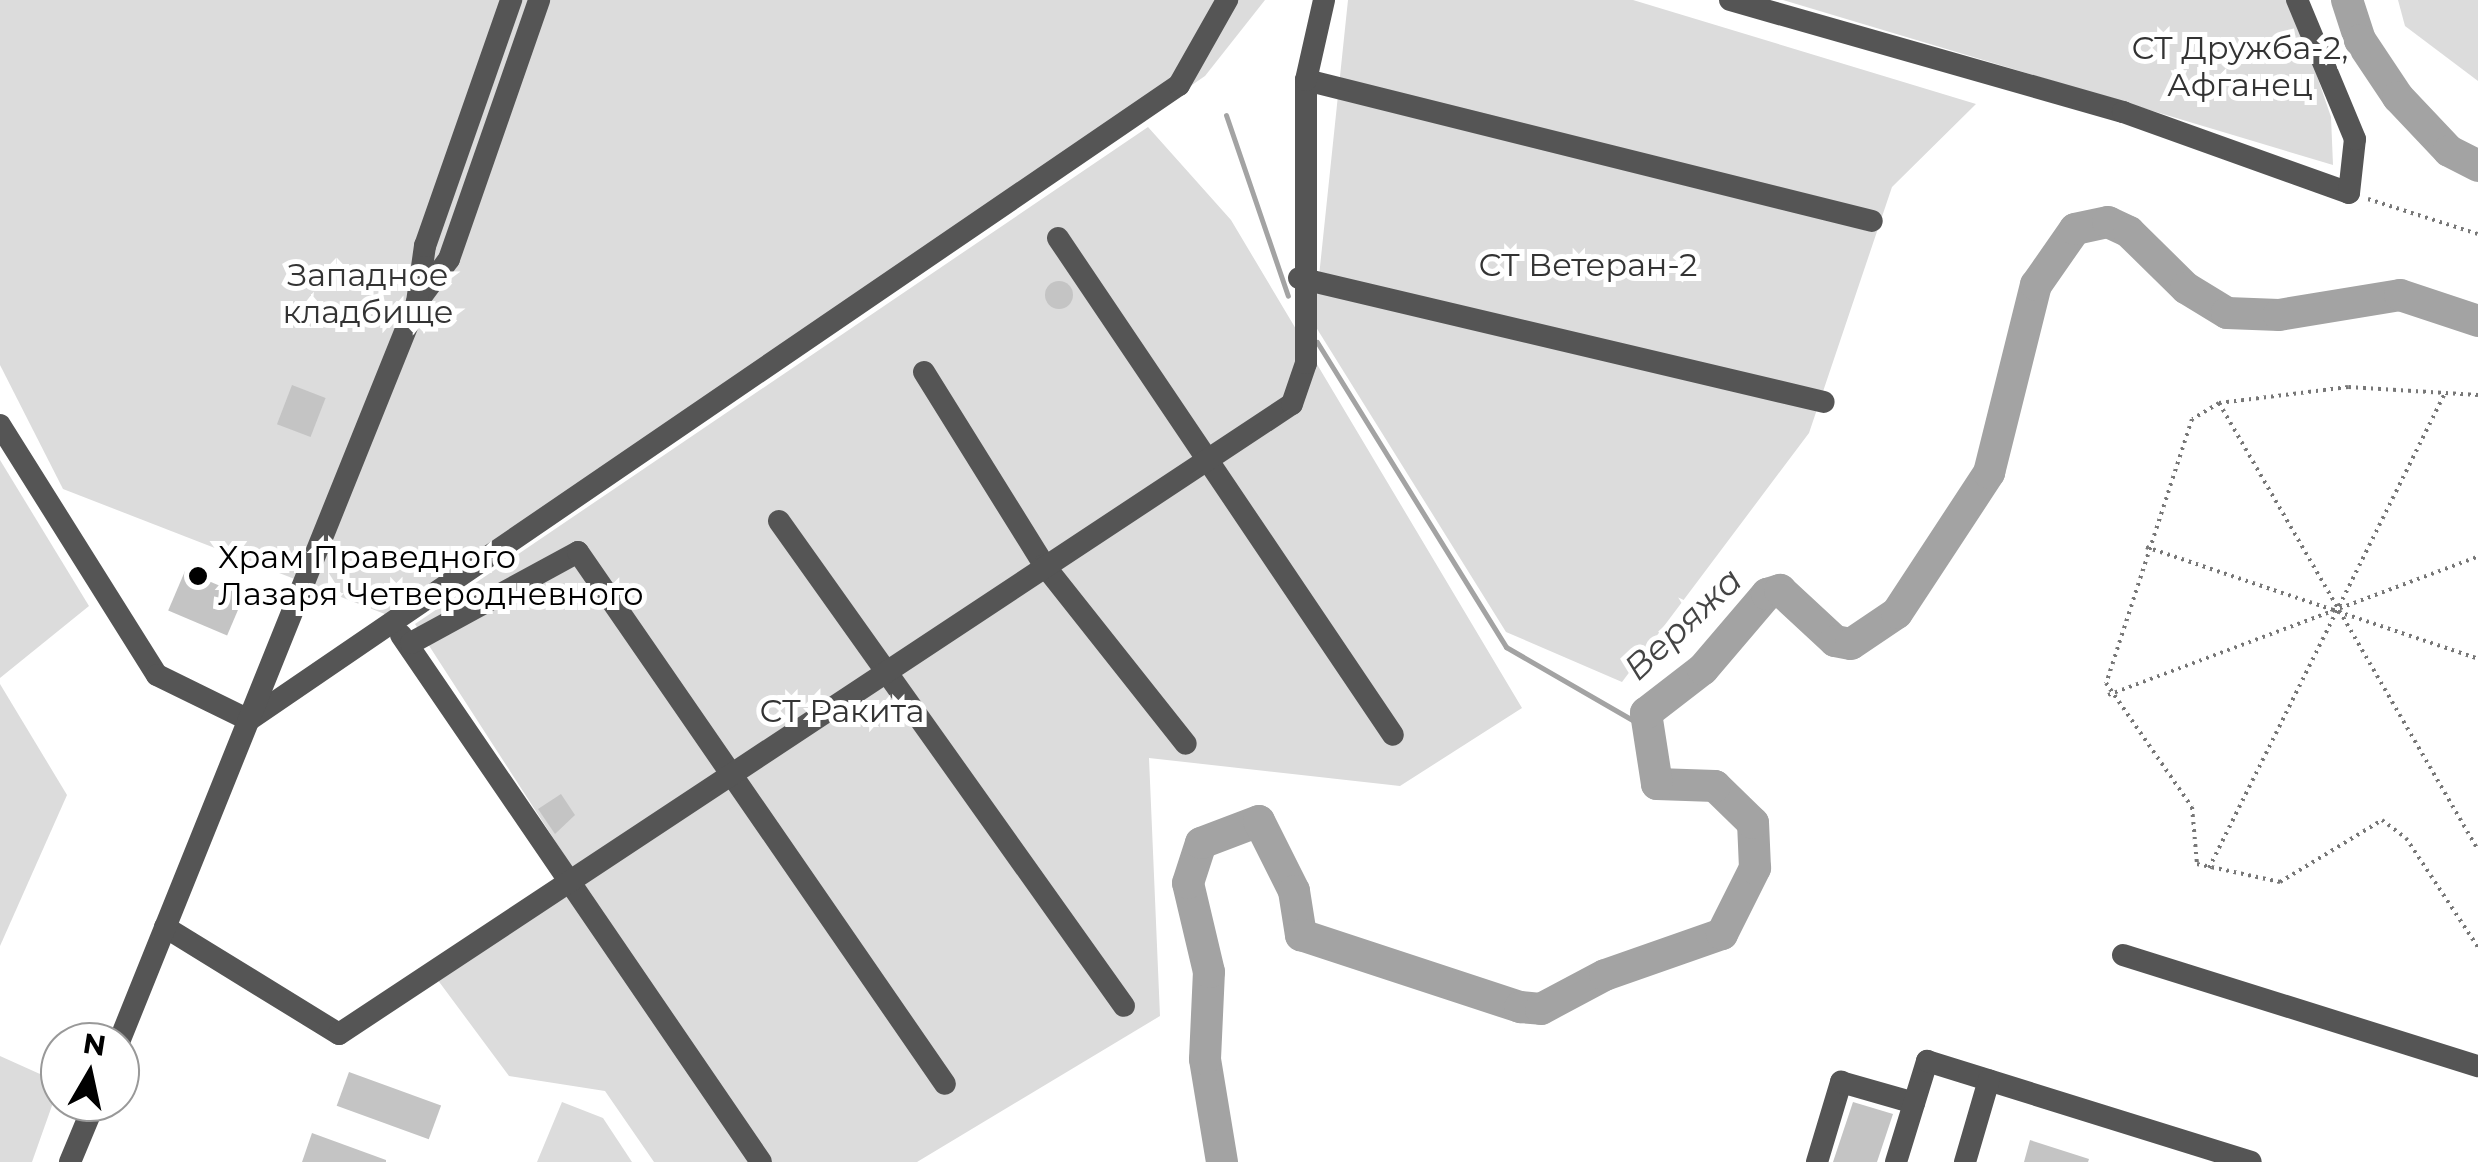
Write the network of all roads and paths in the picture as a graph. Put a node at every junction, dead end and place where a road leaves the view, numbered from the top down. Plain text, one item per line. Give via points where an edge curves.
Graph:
1 (512, 0) edge
2 (539, 0) edge
3 (1228, 0) edge
4 (1324, 0) edge
5 (1730, 0) edge
6 (2297, 0) edge
7 (1306, 80) junction
8 (2349, 193) junction
9 (1872, 221) dead end
10 (2478, 234) edge
11 (1058, 238) dead end
12 (1299, 278) junction
13 (417, 302) junction
14 (924, 372) dead end
15 (2445, 393) junction
16 (2478, 394) edge
17 (1824, 402) dead end
18 (2219, 404) junction
19 (0, 426) edge
20 (1206, 462) junction
21 (779, 521) dead end
22 (2145, 546) junction
23 (2478, 558) edge
24 (1044, 566) junction
25 (2336, 611) junction
26 (391, 626) junction
27 (411, 644) junction
28 (2478, 659) edge
29 (886, 672) junction
30 (2108, 695) junction
31 (249, 720) junction
32 (1393, 735) dead end
33 (1186, 744) dead end
34 (728, 775) junction
35 (2478, 850) edge
36 (2210, 868) junction
37 (566, 880) junction
38 (166, 927) junction
39 (2478, 947) edge
40 (2123, 955) dead end
41 (1124, 1006) dead end
42 (127, 1022) edge
43 (2478, 1066) edge
44 (1989, 1080) junction
45 (946, 1084) dead end
46 (1914, 1103) junction
47 (86, 1122) edge
48 (70, 1162) edge
49 (760, 1162) edge
50 (1817, 1162) edge
51 (1896, 1162) edge
52 (1965, 1162) edge
53 (2250, 1162) edge

1 - 13 street via 425,246
2 - 13 street via 449,259
3 - 26 street via 1178,85
4 - 7 street
5 - 8 street via 2123,112
6 - 8 street via 2355,140
7 - 9 street
7 - 12 street via 1312,147
8 - 10 path
11 - 20 street
12 - 17 street
12 - 20 street via 1306,363 1292,404
13 - 31 street
14 - 24 street
15 - 16 path
15 - 18 path via 2348,388
15 - 25 path
18 - 22 path via 2180,435
18 - 25 path
19 - 31 street via 157,675
20 - 24 street
20 - 32 street
21 - 29 street
22 - 25 path
22 - 30 path
23 - 25 path
24 - 29 street
24 - 33 street
25 - 28 path
25 - 30 path
25 - 35 path
25 - 36 path
26 - 27 street
26 - 31 street
27 - 34 street via 578,552
27 - 37 street
29 - 34 street
29 - 41 street
30 - 36 path via 2192,807 2192,858
31 - 38 street
34 - 37 street
34 - 45 street
36 - 39 path via 2280,882 2382,820 2406,838
37 - 38 street via 338,1034
37 - 49 street
38 - 42 street
40 - 43 street
44 - 46 street via 1927,1061
44 - 52 street
44 - 53 street
46 - 50 street via 1841,1082
46 - 51 street
47 - 48 street

